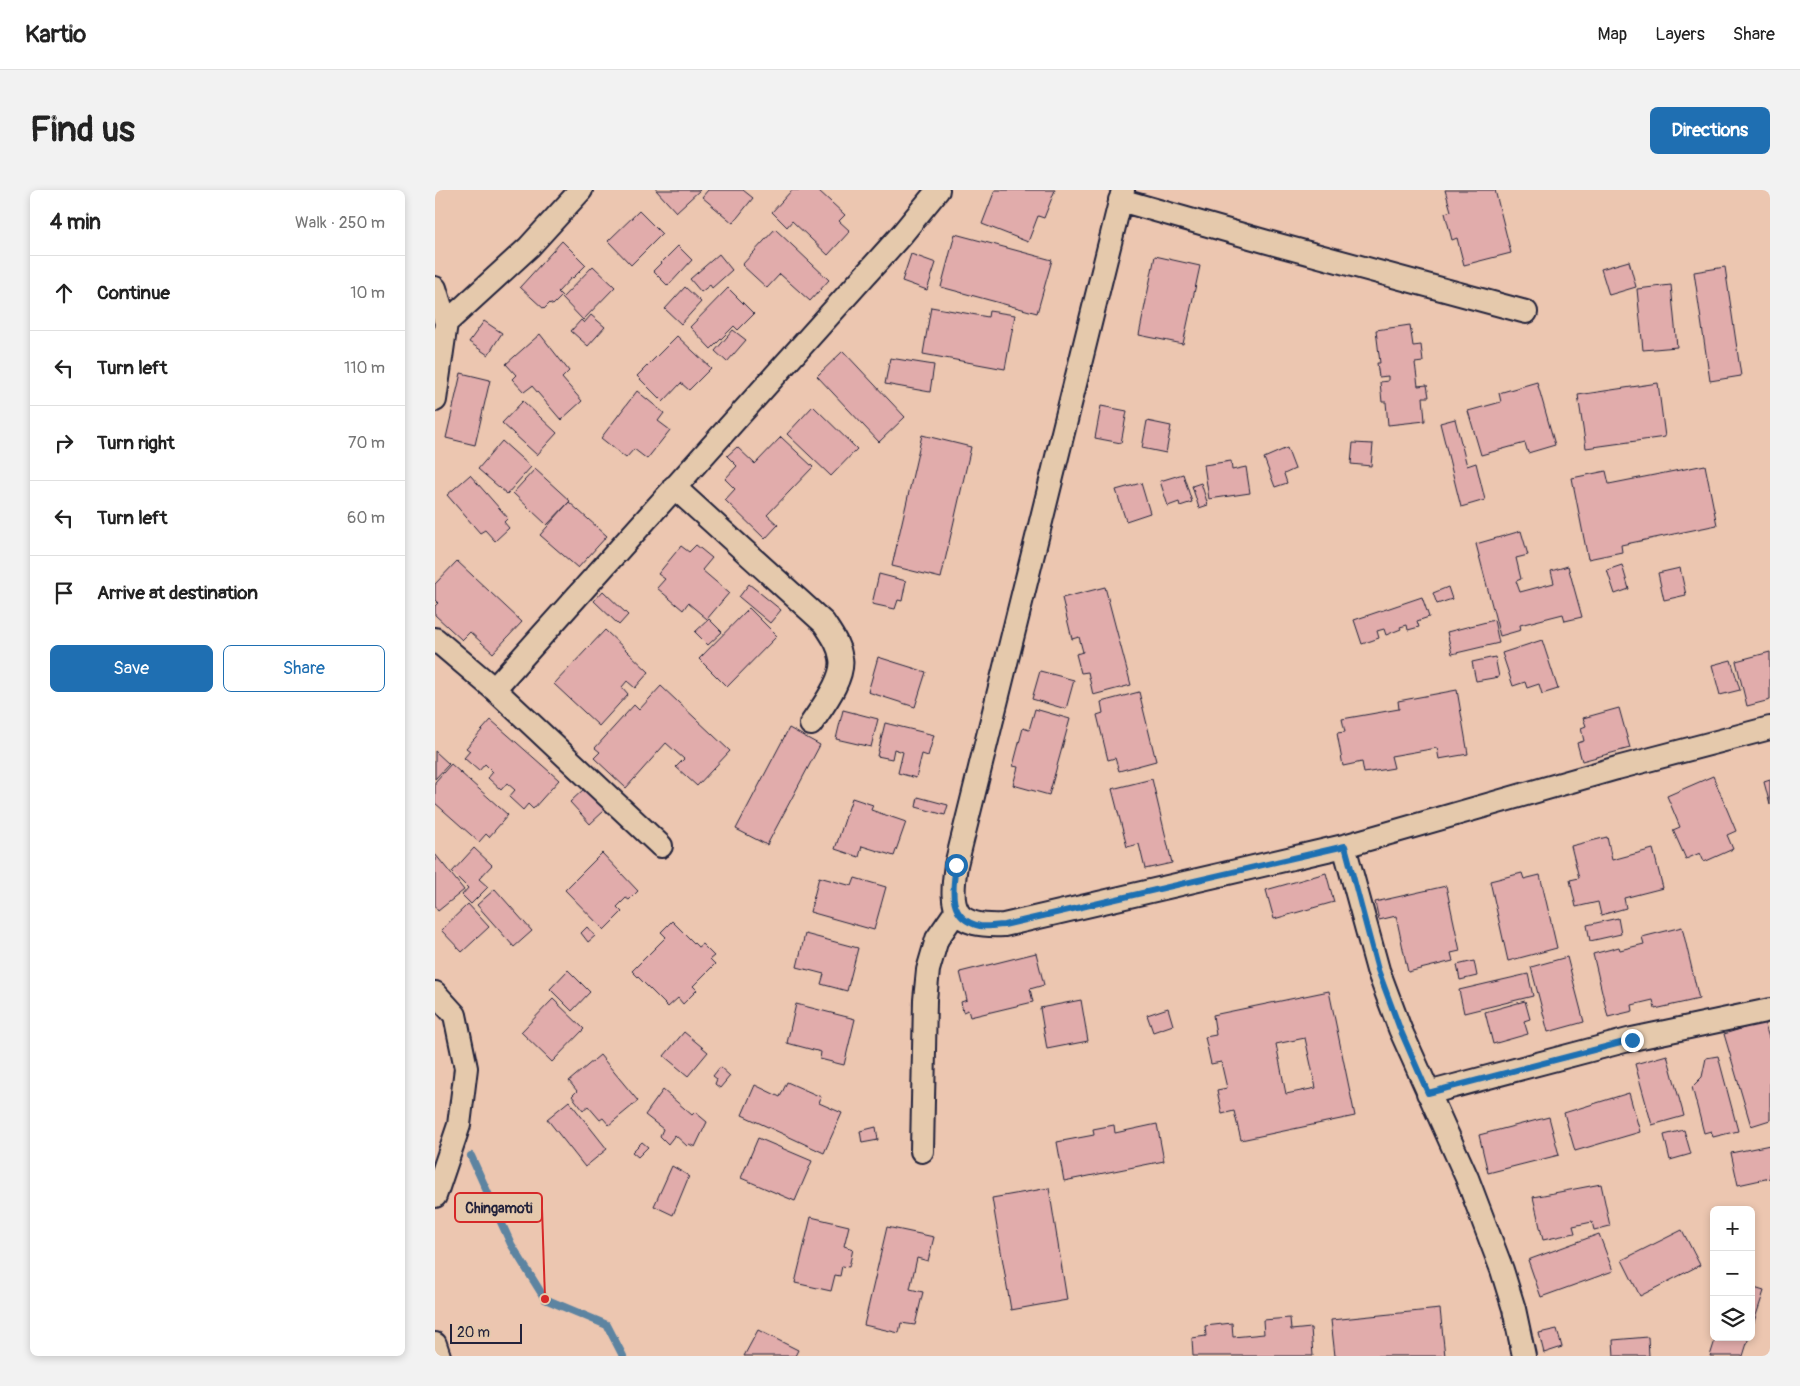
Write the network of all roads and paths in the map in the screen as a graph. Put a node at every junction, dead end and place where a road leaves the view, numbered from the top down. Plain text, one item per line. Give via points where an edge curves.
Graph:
1 (581, 190) edge
2 (938, 190) edge
3 (1122, 195) edge
4 (435, 288) edge
5 (1526, 312) dead end
6 (447, 323) junction
7 (435, 400) edge
8 (674, 487) junction
9 (435, 639) edge
10 (493, 689) junction
11 (811, 724) dead end
12 (1770, 728) edge
13 (661, 846) dead end
14 (1345, 846) junction
15 (957, 910) junction
16 (435, 993) edge
17 (1770, 1010) edge
18 (1428, 1093) junction
19 (922, 1151) dead end
20 (435, 1196) edge
21 (435, 1344) edge
22 (439, 1356) edge
23 (1524, 1356) edge

1 - 6 street via 529,247
2 - 8 street
3 - 5 street via 1263,241
3 - 15 street via 956,865 953,897
4 - 6 street
6 - 7 street
8 - 10 street
8 - 11 street via 824,623 836,640 842,659 838,679
9 - 10 street
10 - 13 street
12 - 14 street
14 - 15 street via 1004,925 982,926 966,921
14 - 18 street via 1378,970
15 - 19 street via 937,939 928,970
16 - 20 street via 455,1015 466,1068 459,1125
17 - 18 street via 1632,1040
18 - 23 street via 1467,1178 1502,1270
21 - 22 street

